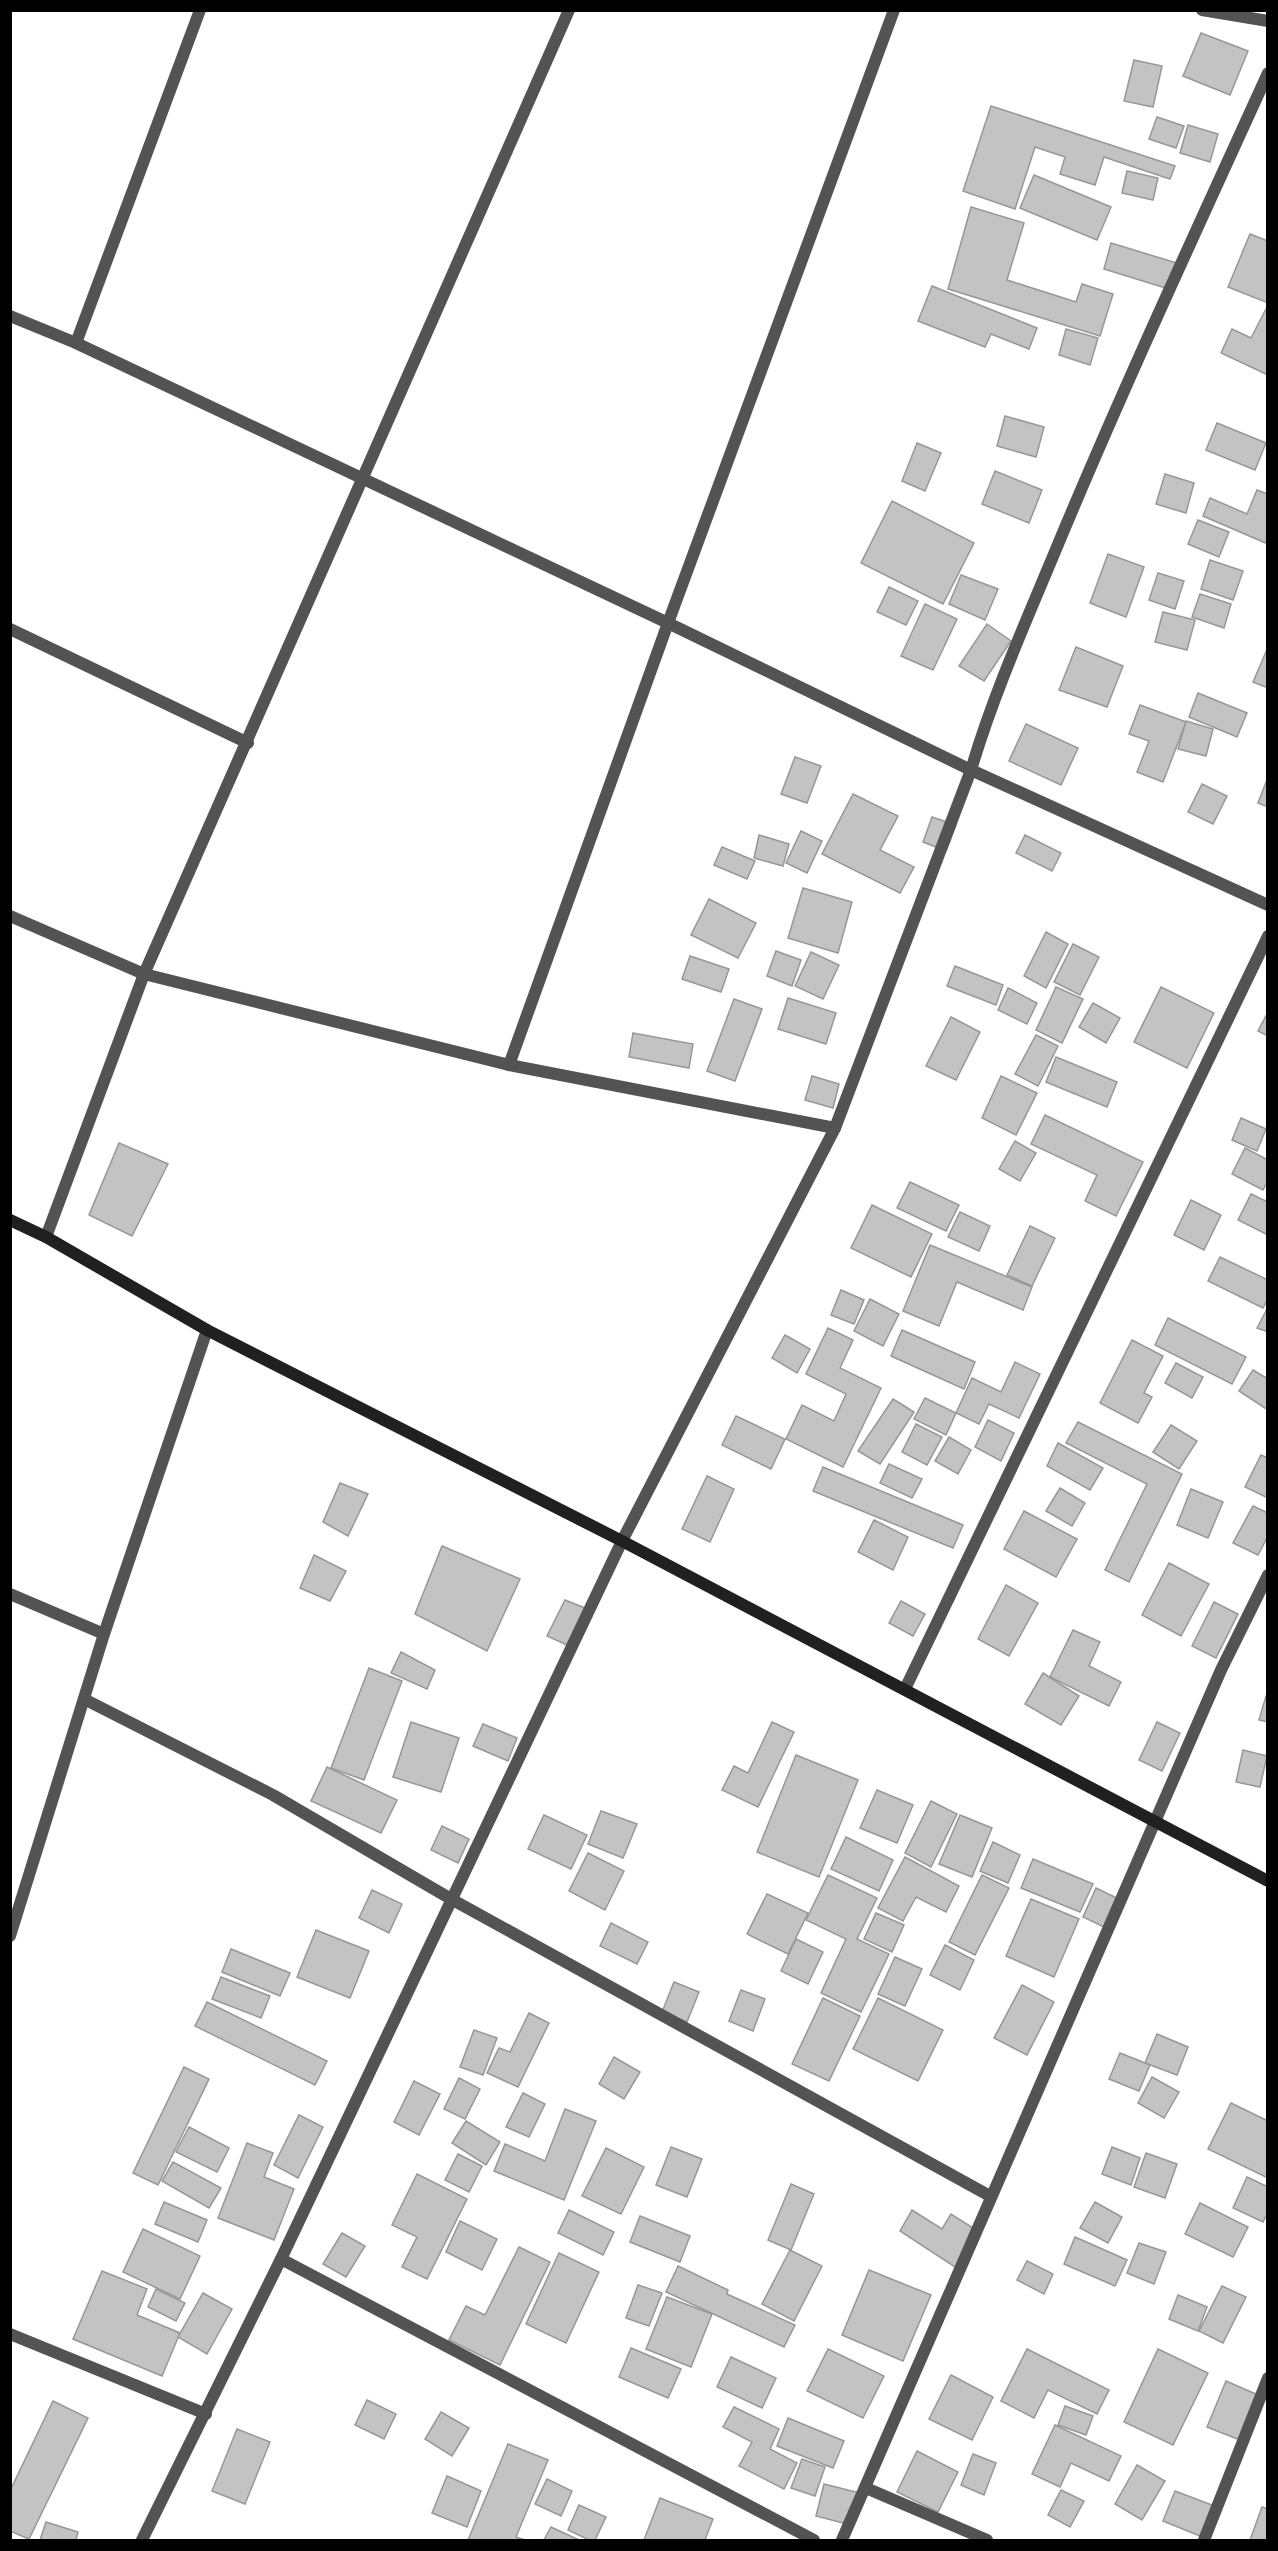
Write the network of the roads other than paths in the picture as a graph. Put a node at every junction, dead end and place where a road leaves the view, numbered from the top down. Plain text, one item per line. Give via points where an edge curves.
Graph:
1 (200, 10) edge
2 (569, 10) edge
3 (894, 10) edge
4 (1202, 10) edge
5 (1268, 21) edge
6 (1268, 73) edge
7 (10, 316) edge
8 (76, 343) junction
9 (361, 479) junction
10 (668, 623) junction
11 (10, 629) edge
12 (248, 743) junction
13 (971, 770) junction
14 (1268, 904) edge
15 (10, 916) edge
16 (1268, 936) edge
17 (144, 975) junction
18 (509, 1065) junction
19 (836, 1128) junction
20 (10, 1220) edge
21 (46, 1237) junction
22 (207, 1330) junction
23 (622, 1541) junction
24 (1268, 1575) edge
25 (10, 1594) edge
26 (104, 1634) junction
27 (905, 1689) junction
28 (84, 1699) junction
29 (1155, 1823) junction
30 (1268, 1881) edge
31 (451, 1899) junction
32 (10, 1936) edge
33 (990, 2196) junction
34 (281, 2259) junction
35 (10, 2334) edge
36 (1268, 2378) edge
37 (206, 2414) junction
38 (866, 2488) junction
39 (142, 2541) edge
40 (814, 2541) edge
41 (842, 2541) edge
42 (987, 2541) edge
43 (1204, 2541) edge

1 - 8 street
2 - 9 street
3 - 10 street
4 - 5 street
6 - 13 street via 1098,449 1005,673
7 - 8 street
8 - 9 street
9 - 10 street
9 - 12 street
10 - 13 street
10 - 18 street
11 - 12 street
12 - 17 street
13 - 14 street
13 - 19 street
15 - 17 street
16 - 27 street
17 - 18 street
17 - 21 street
18 - 19 street
19 - 23 street
20 - 21 street
21 - 22 street
22 - 23 street
22 - 26 street
23 - 27 street
23 - 31 street
24 - 29 street via 1221,1670
25 - 26 street
26 - 28 street
27 - 29 street
28 - 31 street via 273,1795
28 - 32 street
29 - 30 street
29 - 33 street
31 - 33 street
31 - 34 street
33 - 38 street
34 - 37 street
34 - 40 street
35 - 37 street
36 - 43 street
37 - 39 street
38 - 41 street
38 - 42 street

